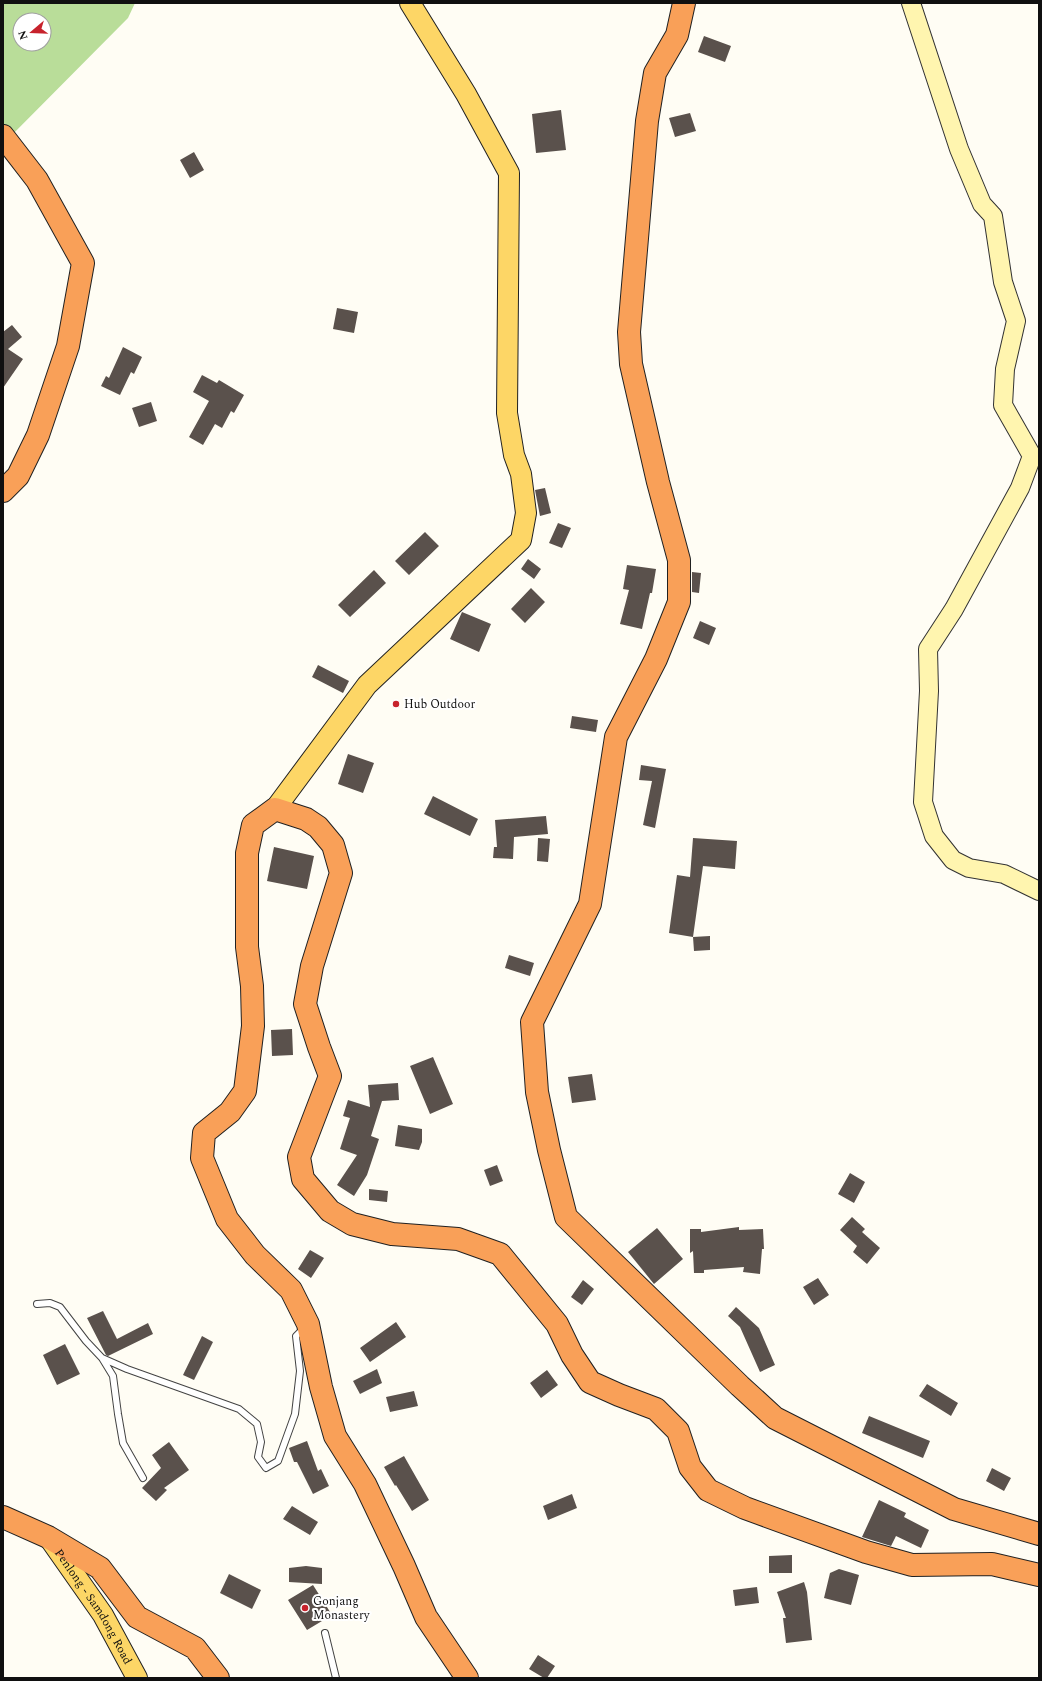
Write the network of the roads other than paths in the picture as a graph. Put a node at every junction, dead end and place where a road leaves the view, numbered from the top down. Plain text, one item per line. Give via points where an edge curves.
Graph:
1 (410, 3) edge
2 (684, 3) edge
3 (911, 3) edge
4 (3, 136) edge
5 (3, 491) edge
6 (275, 809) junction
7 (1039, 890) edge
8 (37, 1304) dead end
9 (308, 1324) junction
10 (102, 1358) junction
11 (143, 1478) dead end
12 (3, 1516) edge
13 (1039, 1534) edge
14 (48, 1538) junction
15 (1039, 1575) edge
16 (325, 1633) dead end
17 (137, 1678) edge
18 (218, 1678) edge
19 (336, 1678) edge
20 (467, 1678) edge

1 - 6 main road via 466,94 510,173 507,413 514,455 521,474 525,520 521,540 366,685
2 - 13 highway via 677,35 655,73 647,122 629,332 631,364 679,560 679,602 656,658 616,737 590,904 532,1022 537,1092 549,1150 566,1217 775,1418 954,1509
3 - 7 street via 959,150 982,204 993,216 1003,282 1016,322 1005,369 1003,405 1032,456 1020,488 954,609 928,649 929,691 923,802 934,836 953,860 969,868 1004,874
4 - 5 highway via 37,180 83,263 68,346 38,435 18,476
6 - 9 highway via 253,825 247,852 247,947 252,986 253,1026 245,1091 230,1112 204,1132 202,1158 227,1219 255,1255 291,1290
6 - 15 highway via 306,819 318,827 333,844 340,873 312,966 305,1004 330,1076 299,1157 303,1179 330,1211 352,1224 392,1234 458,1239 500,1254 557,1324 572,1355 590,1382 656,1409 678,1431 690,1467 708,1490 745,1508 866,1552 912,1565 992,1564
8 - 10 lane via 50,1302 60,1307
9 - 10 lane via 296,1336 300,1371 295,1414 278,1462 266,1468 258,1457 261,1442 257,1424 239,1409
9 - 20 highway via 321,1387 335,1436 365,1484 426,1617
10 - 11 lane via 114,1376 123,1443
12 - 14 highway
14 - 17 main road, Penlong - Samdong Road via 104,1615
14 - 18 highway via 100,1568 137,1617 195,1648
16 - 19 lane

